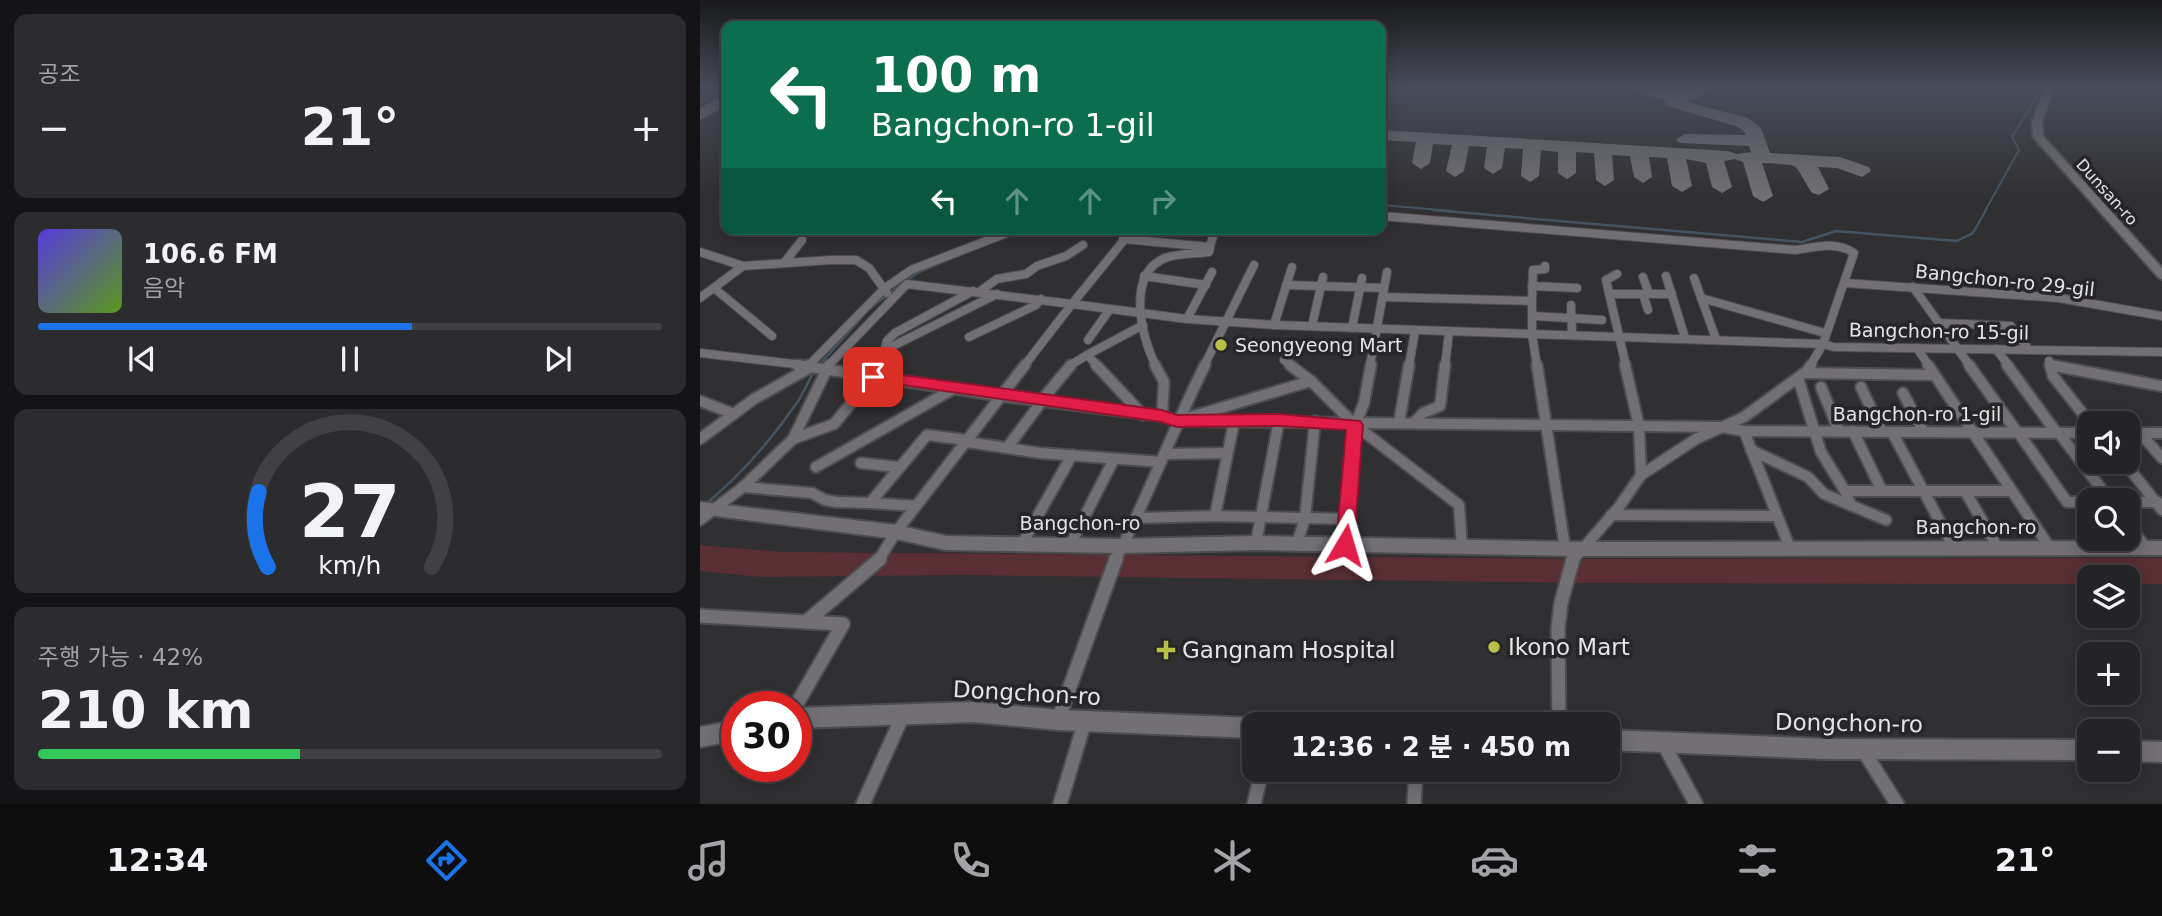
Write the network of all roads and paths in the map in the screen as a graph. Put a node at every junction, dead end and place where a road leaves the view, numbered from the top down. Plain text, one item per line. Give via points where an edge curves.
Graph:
1 (2037, 125) edge
2 (1386, 216) edge
3 (1001, 235) edge
4 (1127, 235) edge
5 (1214, 235) edge
6 (1123, 239) junction
7 (802, 240) dead end
8 (1083, 245) dead end
9 (1210, 247) junction
10 (700, 252) edge
11 (784, 264) junction
12 (1254, 265) dead end
13 (1545, 266) dead end
14 (743, 267) junction
15 (1292, 267) dead end
16 (1212, 272) dead end
17 (1387, 272) dead end
18 (1617, 274) dead end
19 (2162, 275) edge
20 (1143, 276) junction
21 (1667, 276) dead end
22 (1643, 277) dead end
23 (1362, 278) dead end
24 (1694, 278) dead end
25 (1322, 281) junction
26 (1845, 283) junction
27 (1206, 285) junction
28 (1286, 285) junction
29 (1532, 286) junction
30 (1913, 287) junction
31 (1359, 288) junction
32 (1577, 288) dead end
33 (976, 292) junction
34 (705, 293) edge
35 (888, 293) junction
36 (1383, 293) junction
37 (997, 294) junction
38 (1609, 294) junction
39 (1646, 294) junction
40 (1672, 294) junction
41 (1701, 298) junction
42 (1041, 299) junction
43 (1532, 301) junction
44 (1072, 304) junction
45 (1571, 305) dead end
46 (1110, 309) junction
47 (1648, 310) dead end
48 (1142, 313) junction
49 (1533, 316) junction
50 (2162, 316) edge
51 (1572, 318) junction
52 (1187, 319) junction
53 (1602, 320) dead end
54 (1227, 322) junction
55 (1940, 323) junction
56 (1143, 325) junction
57 (1274, 325) junction
58 (1312, 326) junction
59 (1352, 328) junction
60 (1378, 329) junction
61 (1415, 331) junction
62 (1449, 332) junction
63 (1532, 334) junction
64 (1572, 335) junction
65 (772, 336) dead end
66 (969, 337) dead end
67 (1618, 338) junction
68 (1685, 338) junction
69 (1716, 339) junction
70 (1824, 339) junction
71 (1088, 340) dead end
72 (1917, 348) junction
73 (1959, 349) junction
74 (1996, 349) junction
75 (885, 350) junction
76 (2029, 350) junction
77 (2046, 350) junction
78 (2162, 352) edge
79 (700, 354) edge
80 (1087, 355) junction
81 (1284, 360) dead end
82 (2050, 365) junction
83 (810, 367) junction
84 (826, 368) junction
85 (1802, 375) junction
86 (1933, 375) junction
87 (872, 376) junction
88 (1311, 381) junction
89 (2162, 386) edge
90 (1821, 387) dead end
91 (1861, 387) dead end
92 (955, 388) junction
93 (1903, 393) dead end
94 (1002, 396) junction
95 (700, 401) edge
96 (1041, 401) junction
97 (2081, 411) edge
98 (734, 414) junction
99 (1143, 415) junction
100 (1162, 416) junction
101 (1279, 420) junction
102 (1177, 421) junction
103 (1315, 421) junction
104 (1234, 422) junction
105 (1399, 423) junction
106 (1414, 423) junction
107 (1547, 424) junction
108 (1354, 425) junction
109 (1639, 426) junction
110 (1722, 427) junction
111 (1744, 430) junction
112 (1814, 431) junction
113 (1839, 431) junction
114 (1853, 431) junction
115 (1887, 432) junction
116 (1924, 432) junction
117 (1971, 432) junction
118 (2017, 432) junction
119 (2058, 433) junction
120 (2077, 433) edge
121 (2140, 433) joint
122 (2162, 433) edge
123 (700, 439) edge
124 (793, 439) junction
125 (967, 441) junction
126 (1007, 448) junction
127 (1751, 450) junction
128 (1227, 453) junction
129 (1072, 455) junction
130 (1163, 458) junction
131 (2162, 458) edge
132 (1114, 459) junction
133 (861, 463) dead end
134 (816, 467) dead end
135 (898, 467) junction
136 (2134, 474) edge
137 (1641, 475) junction
138 (744, 487) junction
139 (2101, 488) edge
140 (1844, 491) junction
141 (1882, 491) junction
142 (1922, 491) junction
143 (1965, 491) junction
144 (2011, 491) junction
145 (2077, 502) edge
146 (870, 503) junction
147 (2140, 503) edge
148 (1851, 505) junction
149 (2160, 505) edge
150 (916, 506) junction
151 (707, 508) edge
152 (1611, 515) junction
153 (1215, 516) junction
154 (1777, 516) junction
155 (1261, 517) junction
156 (1137, 518) junction
157 (1304, 518) junction
158 (1349, 519) junction
159 (700, 520) edge
160 (1886, 520) dead end
161 (896, 532) junction
162 (2140, 535) edge
163 (1256, 543) junction
164 (1023, 544) junction
165 (1297, 544) junction
166 (1070, 545) junction
167 (1121, 545) junction
168 (1345, 545) junction
169 (1462, 547) junction
170 (1574, 548) junction
171 (1790, 548) junction
172 (1954, 548) junction
173 (1998, 548) junction
174 (2050, 548) junction
175 (2154, 548) edge
176 (700, 615) edge
177 (806, 622) junction
178 (804, 691) edge
179 (1558, 712) edge
180 (904, 714) junction
181 (812, 717) edge
182 (1058, 720) junction
183 (1085, 721) junction
184 (1242, 727) edge
185 (721, 733) edge
186 (700, 737) edge
187 (1620, 740) edge
188 (1663, 742) junction
189 (1863, 749) junction
190 (2077, 750) edge
191 (2140, 751) edge
192 (2162, 752) edge
193 (1260, 782) edge
194 (1415, 782) edge
195 (863, 804) edge
196 (1060, 804) edge
197 (1255, 804) edge
198 (1414, 804) edge
199 (1696, 804) edge
200 (1897, 804) edge

1 - 19 street, Dunsan-ro via 2038,137
2 - 26 street via 1796,250 1842,247 1854,253
3 - 35 street via 911,270
4 - 6 street
5 - 9 street
6 - 9 street
6 - 44 street
7 - 11 street
8 - 33 street via 1026,274 998,279
9 - 20 street via 1209,252 1159,261
10 - 14 street
11 - 14 street
11 - 35 street via 856,260 869,268
12 - 54 street
13 - 29 street via 1545,270 1533,270
14 - 34 street
15 - 28 street
16 - 27 street
17 - 36 street
18 - 38 street via 1606,280
20 - 27 street
20 - 48 street
21 - 40 street
22 - 39 street
23 - 31 street
24 - 41 street
25 - 28 street
25 - 31 street
25 - 58 street
26 - 30 street, Bangchon-ro 29-gil
26 - 70 street
27 - 52 street
28 - 57 street
29 - 32 street
29 - 43 street
30 - 50 street, Bangchon-ro 29-gil via 2059,298
30 - 55 street
31 - 36 street
31 - 59 street
33 - 35 street, Bangchon-ro 15-gil via 906,284
33 - 37 street, Bangchon-ro 15-gil
33 - 75 street via 895,333
34 - 65 street
35 - 83 street
35 - 84 street, Bangchon-ro 15-gil
36 - 43 street
36 - 60 street
37 - 42 street, Bangchon-ro 15-gil
37 - 75 street
38 - 39 street
38 - 67 street
39 - 40 street
39 - 47 street
40 - 68 street
41 - 69 street
41 - 70 street
42 - 44 street, Bangchon-ro 15-gil
42 - 66 street
43 - 49 street
44 - 46 street, Bangchon-ro 15-gil
44 - 94 street
45 - 51 street
46 - 48 street, Bangchon-ro 15-gil
46 - 71 street
48 - 52 street, Bangchon-ro 15-gil
48 - 56 street
49 - 51 street
49 - 63 street
51 - 53 street
51 - 64 street
52 - 54 street, Bangchon-ro 15-gil
54 - 57 street, Bangchon-ro 15-gil
54 - 102 street
55 - 73 street
55 - 76 street via 2011,326
56 - 80 street
56 - 100 street via 1164,382
57 - 58 street, Bangchon-ro 15-gil
58 - 59 street, Bangchon-ro 15-gil
59 - 60 street, Bangchon-ro 15-gil
60 - 61 street, Bangchon-ro 15-gil
60 - 108 street via 1364,403
61 - 62 street, Bangchon-ro 15-gil
61 - 105 street
62 - 63 street, Bangchon-ro 15-gil
62 - 106 street via 1440,406
63 - 64 street, Bangchon-ro 15-gil
63 - 107 street
64 - 67 street, Bangchon-ro 15-gil
67 - 68 street, Bangchon-ro 15-gil
67 - 109 street
68 - 69 street, Bangchon-ro 15-gil
69 - 70 street, Bangchon-ro 15-gil
70 - 72 street, Bangchon-ro 15-gil via 1834,347
70 - 85 street
72 - 73 street, Bangchon-ro 15-gil
72 - 86 street
73 - 74 street, Bangchon-ro 15-gil
73 - 118 street
74 - 76 street, Bangchon-ro 15-gil
74 - 119 street
75 - 87 street via 894,360
76 - 77 street, Bangchon-ro 15-gil
77 - 78 street, Bangchon-ro 15-gil
77 - 82 street
79 - 83 street
80 - 96 street via 1071,364
80 - 99 street
81 - 88 street
82 - 89 street
82 - 97 street via 2053,376
83 - 84 street, Bangchon-ro 1-gil
83 - 98 street
84 - 87 street, Bangchon-ro 1-gil
84 - 124 street, Bangchon-ro 15-gil
85 - 86 street
85 - 110 street via 1744,417
85 - 112 street
86 - 117 street
87 - 92 street, Bangchon-ro 1-gil
87 - 124 street via 834,424
88 - 102 street
88 - 108 street
90 - 113 street
91 - 115 street
92 - 94 street, Bangchon-ro 1-gil
92 - 134 street
93 - 116 street
94 - 96 street, Bangchon-ro 1-gil
94 - 125 street
95 - 98 street
96 - 99 street, Bangchon-ro 1-gil
96 - 126 street
98 - 123 street
99 - 100 street, Bangchon-ro 1-gil
100 - 102 street, Bangchon-ro 1-gil
101 - 103 street, Bangchon-ro 1-gil
101 - 104 street, Bangchon-ro 1-gil
101 - 155 street
102 - 104 street, Bangchon-ro 1-gil
102 - 130 street
103 - 108 street, Bangchon-ro 1-gil
103 - 157 street
104 - 128 street
105 - 106 street, Bangchon-ro 1-gil
105 - 108 street, Bangchon-ro 1-gil
106 - 107 street, Bangchon-ro 1-gil
107 - 109 street, Bangchon-ro 1-gil
107 - 170 street
108 - 158 street
108 - 169 street via 1459,505
109 - 110 street, Bangchon-ro 1-gil
109 - 137 street
110 - 111 street, Bangchon-ro 1-gil
110 - 137 street
111 - 112 street, Bangchon-ro 1-gil
111 - 127 street
112 - 113 street, Bangchon-ro 1-gil
112 - 140 street via 1835,481
113 - 114 street, Bangchon-ro 1-gil
114 - 115 street, Bangchon-ro 1-gil
114 - 141 street
115 - 116 street, Bangchon-ro 1-gil
115 - 142 street
116 - 117 street, Bangchon-ro 1-gil
117 - 118 street, Bangchon-ro 1-gil
117 - 144 street
118 - 119 street, Bangchon-ro 1-gil
118 - 145 street via 2067,502
119 - 120 street, Bangchon-ro 1-gil
119 - 139 street
121 - 122 street
121 - 131 street
124 - 138 street, Bangchon-ro 15-gil
125 - 126 street
125 - 135 street via 927,435
125 - 150 street
126 - 129 street
127 - 148 street via 1808,477 1824,494
127 - 154 street
128 - 130 street
128 - 153 street
129 - 132 street
129 - 164 street
130 - 132 street
130 - 156 street
132 - 166 street
133 - 135 street
135 - 146 street
136 - 149 street
137 - 152 street
138 - 146 street
138 - 151 street, Bangchon-ro 15-gil
140 - 141 street
140 - 148 street
141 - 142 street
142 - 143 street
142 - 172 street
143 - 144 street
143 - 173 street
144 - 174 street
146 - 150 street
147 - 149 street
148 - 160 street
150 - 161 street
151 - 159 street, Bangchon-ro 15-gil
151 - 161 street, Bangchon-ro
152 - 154 street
152 - 170 street
153 - 155 street
153 - 156 street
154 - 171 street
155 - 157 street
155 - 163 street
156 - 167 street
157 - 158 street
157 - 165 street
158 - 168 street
161 - 164 street, Bangchon-ro via 946,543
161 - 177 street via 879,559
162 - 175 street
163 - 165 street, Bangchon-ro
163 - 167 street, Bangchon-ro
164 - 166 street, Bangchon-ro
165 - 168 street, Bangchon-ro
166 - 167 street, Bangchon-ro
167 - 182 street
168 - 169 street, Bangchon-ro
169 - 170 street, Bangchon-ro
170 - 171 street, Bangchon-ro
170 - 179 street via 1561,603
171 - 172 street, Bangchon-ro
172 - 173 street, Bangchon-ro
173 - 174 street, Bangchon-ro
174 - 175 street, Bangchon-ro
176 - 177 street
177 - 178 street via 843,624
180 - 181 street, Dongchon-ro
180 - 182 street, Dongchon-ro via 973,712
180 - 195 street
182 - 183 street, Dongchon-ro
183 - 184 street, Dongchon-ro
183 - 196 street
185 - 186 street
187 - 188 street, Dongchon-ro
188 - 189 street, Dongchon-ro
188 - 199 street
189 - 190 street, Dongchon-ro
189 - 200 street
191 - 192 street
193 - 197 street
194 - 198 street

